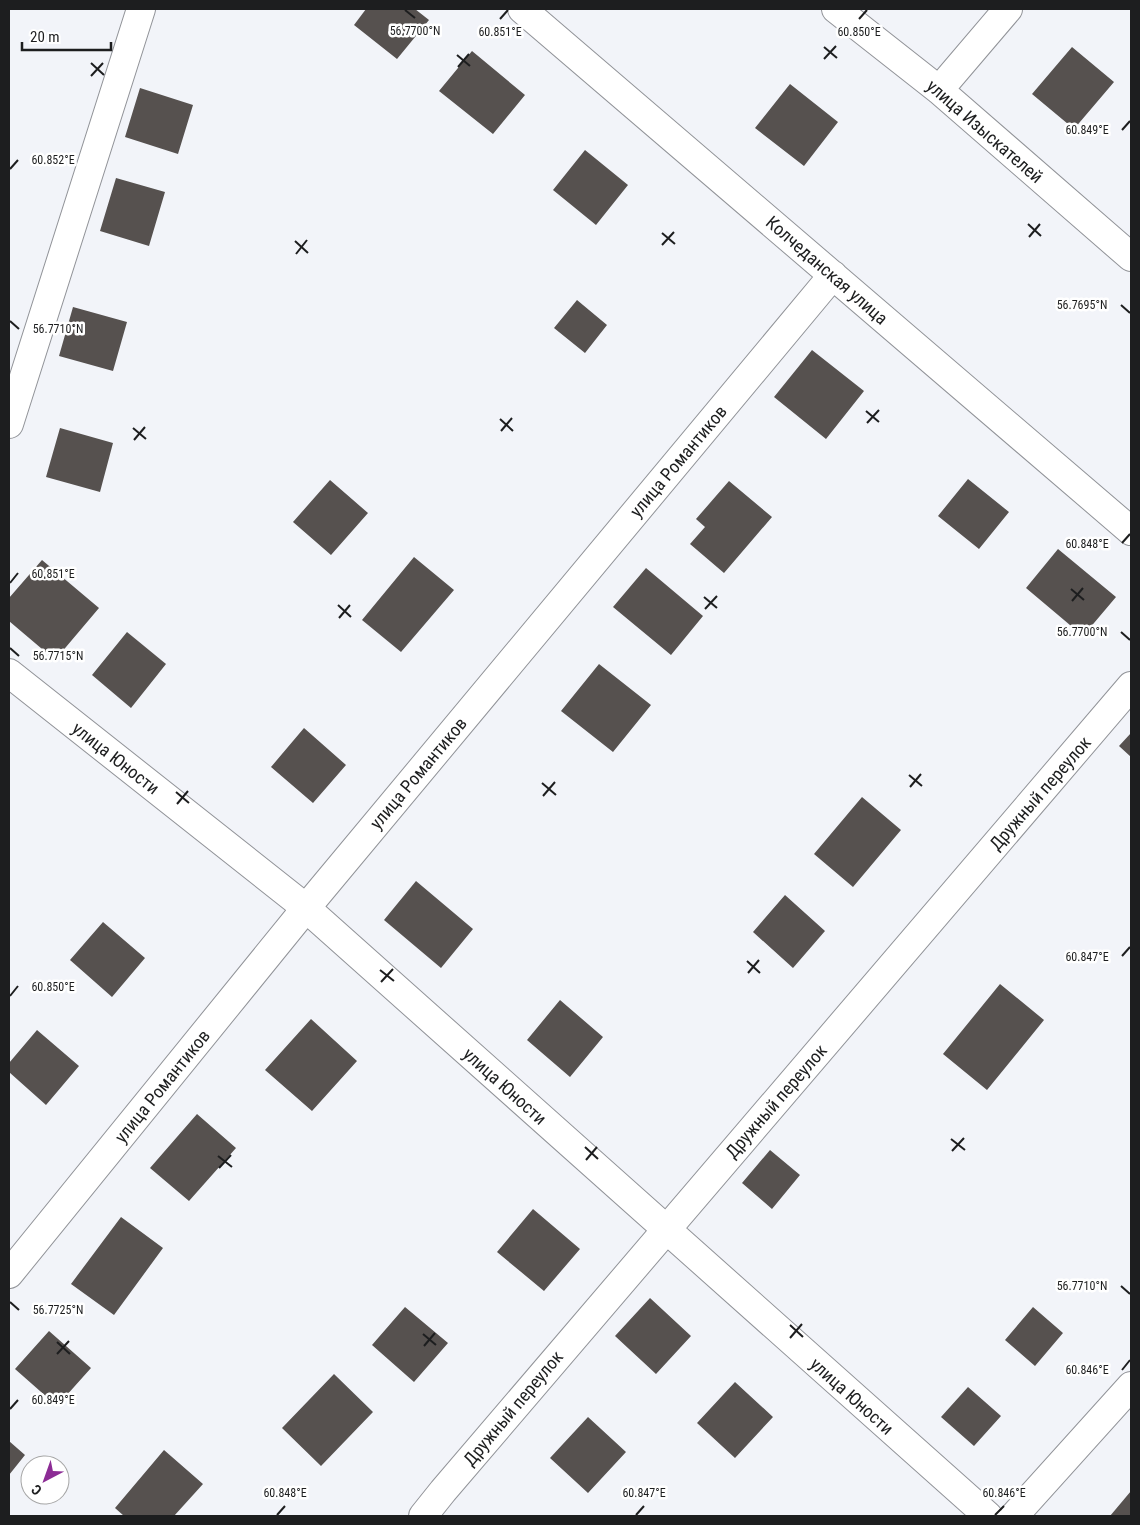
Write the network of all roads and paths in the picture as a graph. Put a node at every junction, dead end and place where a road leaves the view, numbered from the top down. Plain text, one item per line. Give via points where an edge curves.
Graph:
1 (141, 9) edge
2 (522, 9) edge
3 (836, 9) edge
4 (1008, 9) edge
5 (939, 90) junction
6 (1131, 257) edge
7 (833, 275) junction
8 (9, 424) edge
9 (1131, 531) edge
10 (9, 673) edge
11 (1131, 686) edge
12 (306, 908) junction
13 (666, 1229) junction
14 (9, 1274) edge
15 (1131, 1386) edge
16 (423, 1516) edge
17 (988, 1516) edge
18 (1014, 1516) edge

1 - 8 street
2 - 7 street, Колчеданская улица
3 - 5 street, улица Изыскателей
4 - 5 street
5 - 6 street, улица Изыскателей
7 - 9 street, Колчеданская улица
7 - 12 street, улица Романтиков
10 - 12 street, улица Юности
11 - 13 street, Дружный переулок
12 - 13 street, улица Юности
12 - 14 street, улица Романтиков
13 - 16 street, Дружный переулок
13 - 17 street, улица Юности
15 - 18 street

